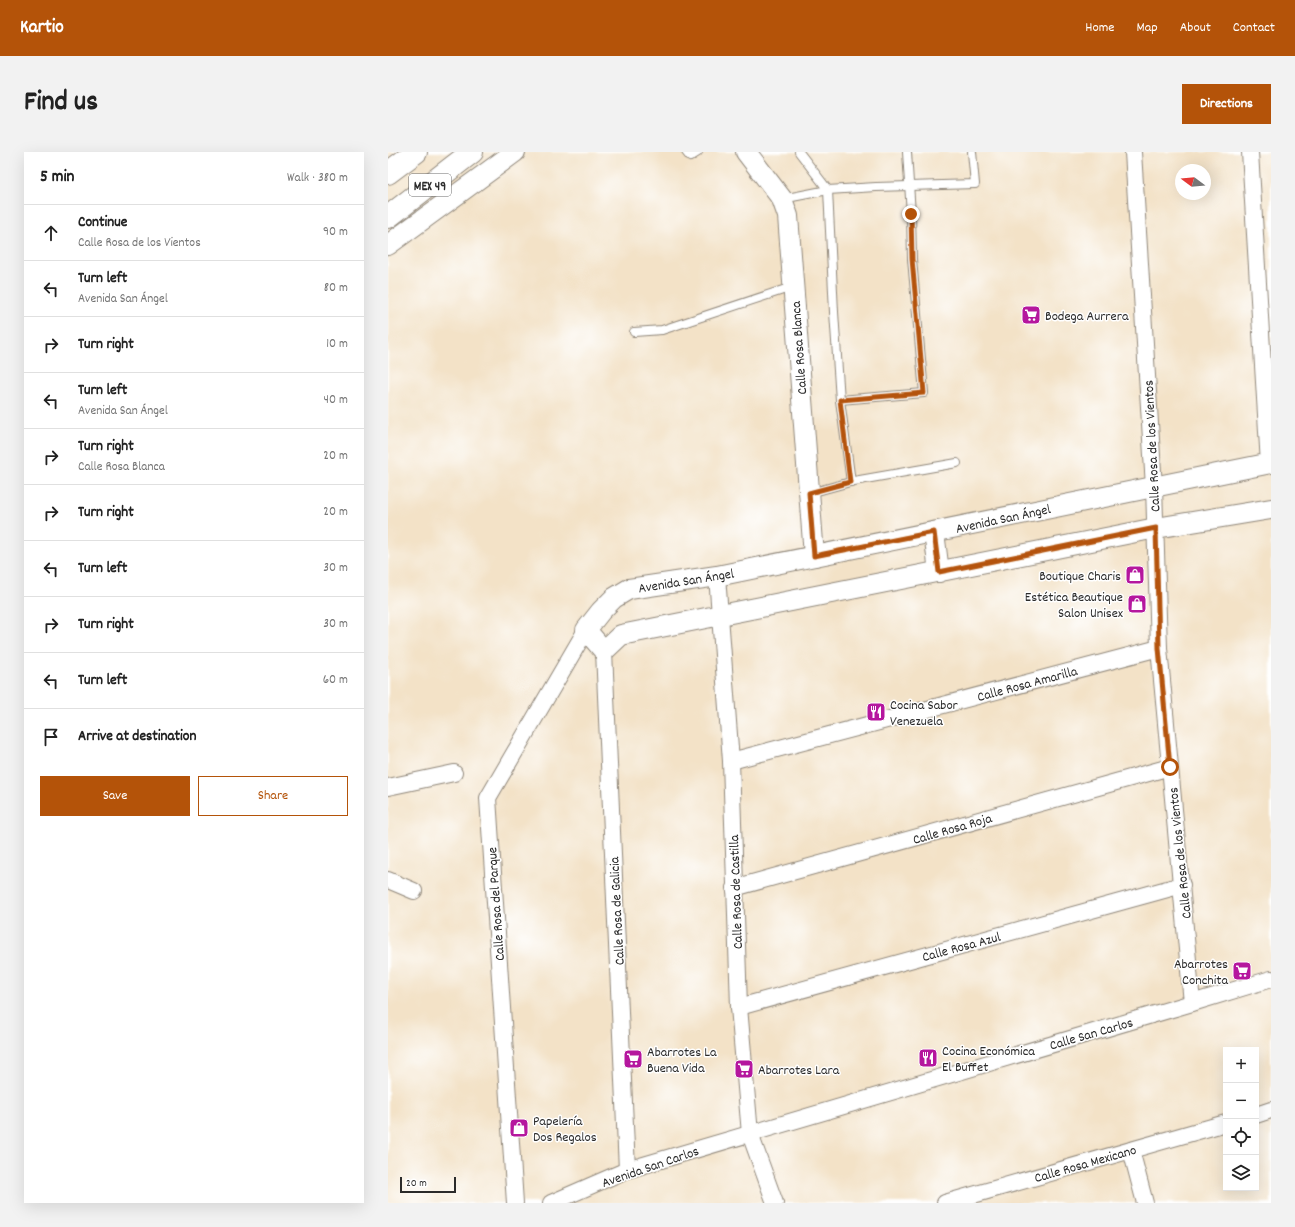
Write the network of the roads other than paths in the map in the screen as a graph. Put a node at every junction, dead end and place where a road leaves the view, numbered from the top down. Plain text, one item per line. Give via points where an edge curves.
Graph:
1 (416, 152) edge
2 (472, 152) edge
3 (515, 152) edge
4 (686, 152) edge
5 (698, 152) edge
6 (746, 152) edge
7 (799, 152) edge
8 (907, 152) edge
9 (972, 152) edge
10 (1133, 152) edge
11 (1250, 152) edge
12 (388, 173) edge
13 (909, 186) junction
14 (828, 190) junction
15 (782, 199) junction
16 (388, 217) edge
17 (388, 245) edge
18 (793, 286) junction
19 (634, 332) dead end
20 (840, 400) junction
21 (957, 463) dead end
22 (1270, 463) edge
23 (850, 482) junction
24 (1154, 487) junction
25 (809, 493) junction
26 (1271, 509) edge
27 (1156, 528) junction
28 (934, 532) junction
29 (814, 556) junction
30 (939, 572) junction
31 (717, 576) junction
32 (720, 616) junction
33 (586, 630) junction
34 (1159, 648) junction
35 (604, 651) junction
36 (731, 761) junction
37 (1170, 767) junction
38 (454, 773) dead end
39 (388, 787) edge
40 (388, 880) edge
41 (1182, 885) junction
42 (734, 888) junction
43 (414, 891) dead end
44 (1271, 978) edge
45 (1192, 1003) junction
46 (739, 1007) junction
47 (1271, 1110) edge
48 (1259, 1114) edge
49 (1223, 1124) edge
50 (750, 1134) junction
51 (1131, 1150) junction
52 (627, 1170) junction
53 (515, 1203) edge
54 (551, 1203) edge
55 (775, 1203) edge
56 (945, 1203) edge
57 (1145, 1203) edge

1 - 12 main road, MEX 49
2 - 16 main road, MEX 49
3 - 17 street
4 - 5 lane via 690,157
6 - 15 street, Calle Rosa Blanca
7 - 14 lane
8 - 13 lane
9 - 13 lane via 976,184
10 - 24 street, Calle Rosa de los Vientos
11 - 22 street
13 - 14 lane
13 - 20 lane via 912,259 924,393
14 - 15 lane
14 - 20 lane
15 - 18 street, Calle Rosa Blanca via 788,216
18 - 19 lane via 662,330
18 - 25 street, Calle Rosa Blanca
20 - 23 lane
21 - 23 lane
22 - 24 street, Avenida San Ángel
23 - 25 lane
24 - 27 street, Calle Rosa de los Vientos
24 - 28 street, Avenida San Ángel
25 - 29 street, Calle Rosa Blanca
26 - 27 street
27 - 30 street
27 - 34 street, Calle Rosa de los Vientos
28 - 29 street, Avenida San Ángel
28 - 30 street
29 - 31 street, Avenida San Ángel
30 - 32 street
31 - 32 street, Calle Rosa de Castilla
31 - 33 street, Avenida San Ángel via 629,589 614,598
32 - 35 street via 621,635
32 - 36 street, Calle Rosa de Castilla
33 - 35 street
33 - 53 street, Calle Rosa del Parque via 488,798
34 - 36 street, Calle Rosa Amarilla
34 - 37 street, Calle Rosa de los Vientos
35 - 52 street, Calle Rosa de Galicia
36 - 42 street, Calle Rosa de Castilla
37 - 41 street, Calle Rosa de los Vientos
37 - 42 street, Calle Rosa Roja
38 - 39 street
40 - 43 street
41 - 45 street, Calle Rosa de los Vientos
41 - 46 street, Calle Rosa Azul
42 - 46 street, Calle Rosa de Castilla
44 - 45 street, Calle San Carlos
45 - 50 street, Calle San Carlos
46 - 50 street, Calle Rosa de Castilla
47 - 48 street
49 - 51 street, Calle Rosa Mexicano
50 - 52 street, Avenida San Carlos
50 - 55 street, Calle Rosa de Castilla
51 - 56 street, Calle Rosa Mexicano
51 - 57 street
52 - 54 street, Avenida San Carlos

